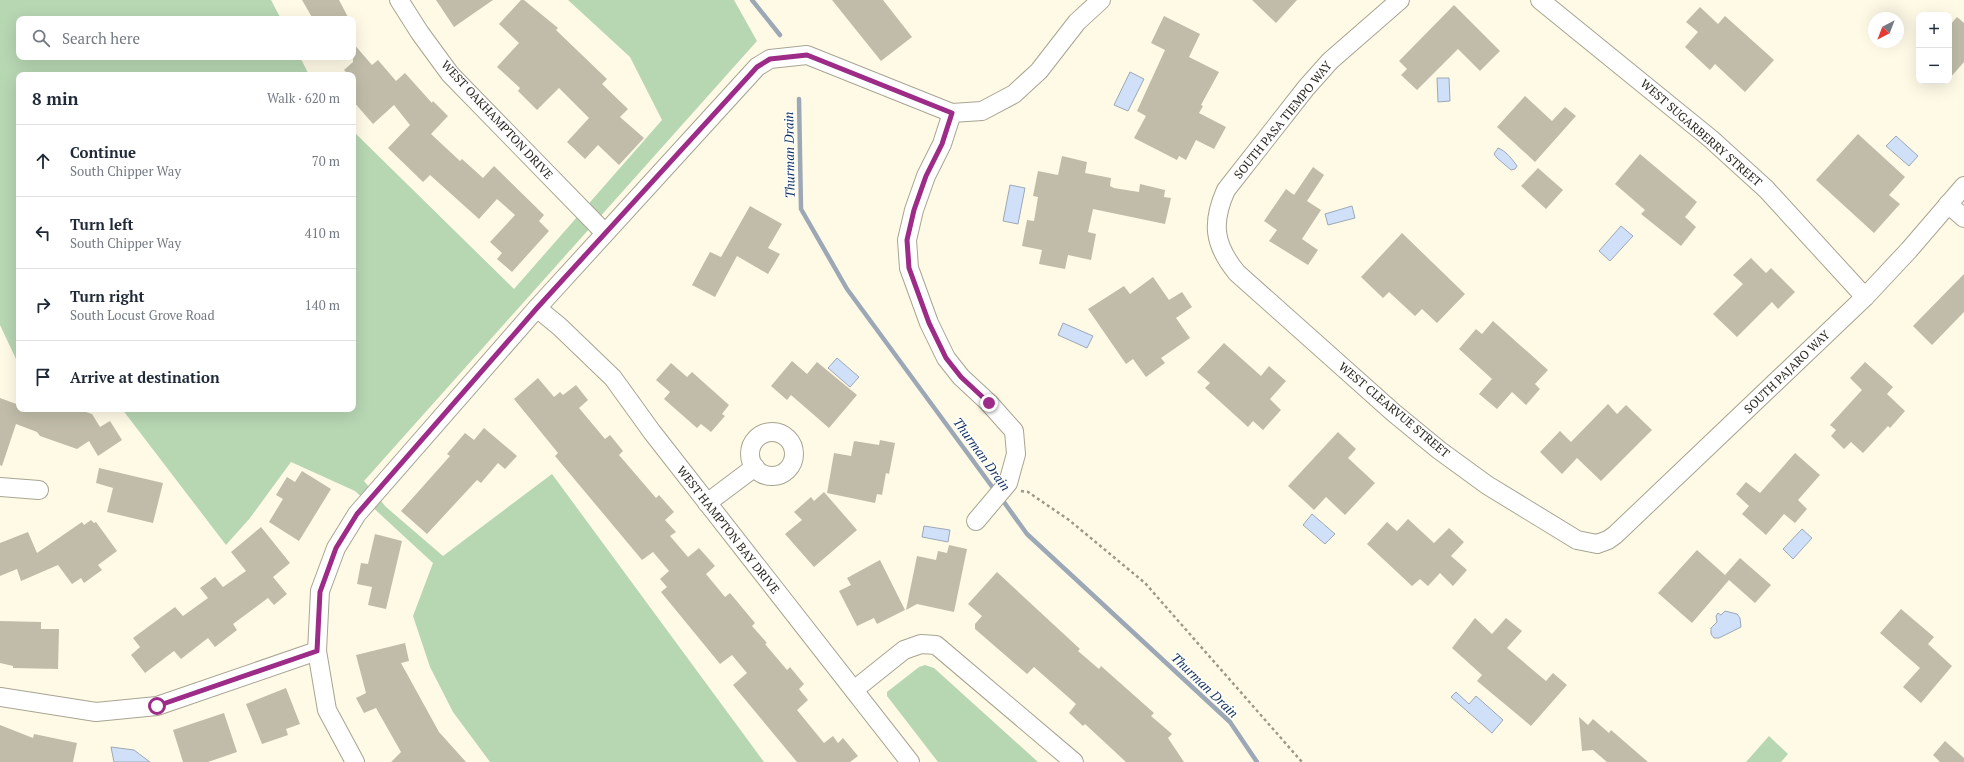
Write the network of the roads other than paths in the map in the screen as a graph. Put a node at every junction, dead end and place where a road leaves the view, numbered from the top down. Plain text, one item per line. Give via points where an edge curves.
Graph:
1 (399, 0) edge
2 (1101, 0) edge
3 (1400, 0) edge
4 (1540, 0) edge
5 (952, 113) junction
6 (1964, 186) edge
7 (1948, 204) junction
8 (1964, 218) edge
9 (605, 233) junction
10 (1218, 243) joint
11 (1865, 297) junction
12 (537, 308) junction
13 (755, 468) dead end
14 (0, 487) edge
15 (40, 490) dead end
16 (707, 503) junction
17 (976, 521) dead end
18 (1597, 544) joint
19 (317, 651) junction
20 (854, 690) junction
21 (0, 697) edge
22 (355, 762) edge
23 (910, 762) edge
24 (1074, 762) edge

1 - 9 street, WEST OAKHAMPTON DRIVE via 450,74
2 - 5 street via 1077,22 1039,71 1014,94 982,111
3 - 10 street, SOUTH PASA TIEMPO WAY via 1325,66 1226,190 1218,207
4 - 11 street, WEST SUGARBERRY STREET via 1711,139 1766,189
5 - 9 street via 807,55 770,59 757,67
5 - 17 street via 942,144 926,176 907,240 909,268 929,323 946,358 1014,431 1016,454 1008,483
6 - 7 street, SOUTH PAJARO WAY
7 - 8 street
7 - 11 street, SOUTH PAJARO WAY
9 - 12 street
10 - 18 street, WEST CLEARVUE STREET via 1226,259 1238,273 1394,413 1440,450 1487,485 1551,524 1578,540
11 - 18 street, SOUTH PAJARO WAY via 1615,535
12 - 16 street, WEST HAMPTON BAY DRIVE via 613,378
12 - 19 street via 357,514 336,548 320,592
13 - 16 street
14 - 15 street
16 - 20 street, WEST HAMPTON BAY DRIVE
19 - 21 street via 157,706 96,712
19 - 22 street via 327,710
20 - 23 street, WEST HAMPTON BAY DRIVE
20 - 24 street via 904,650 921,644 936,645

